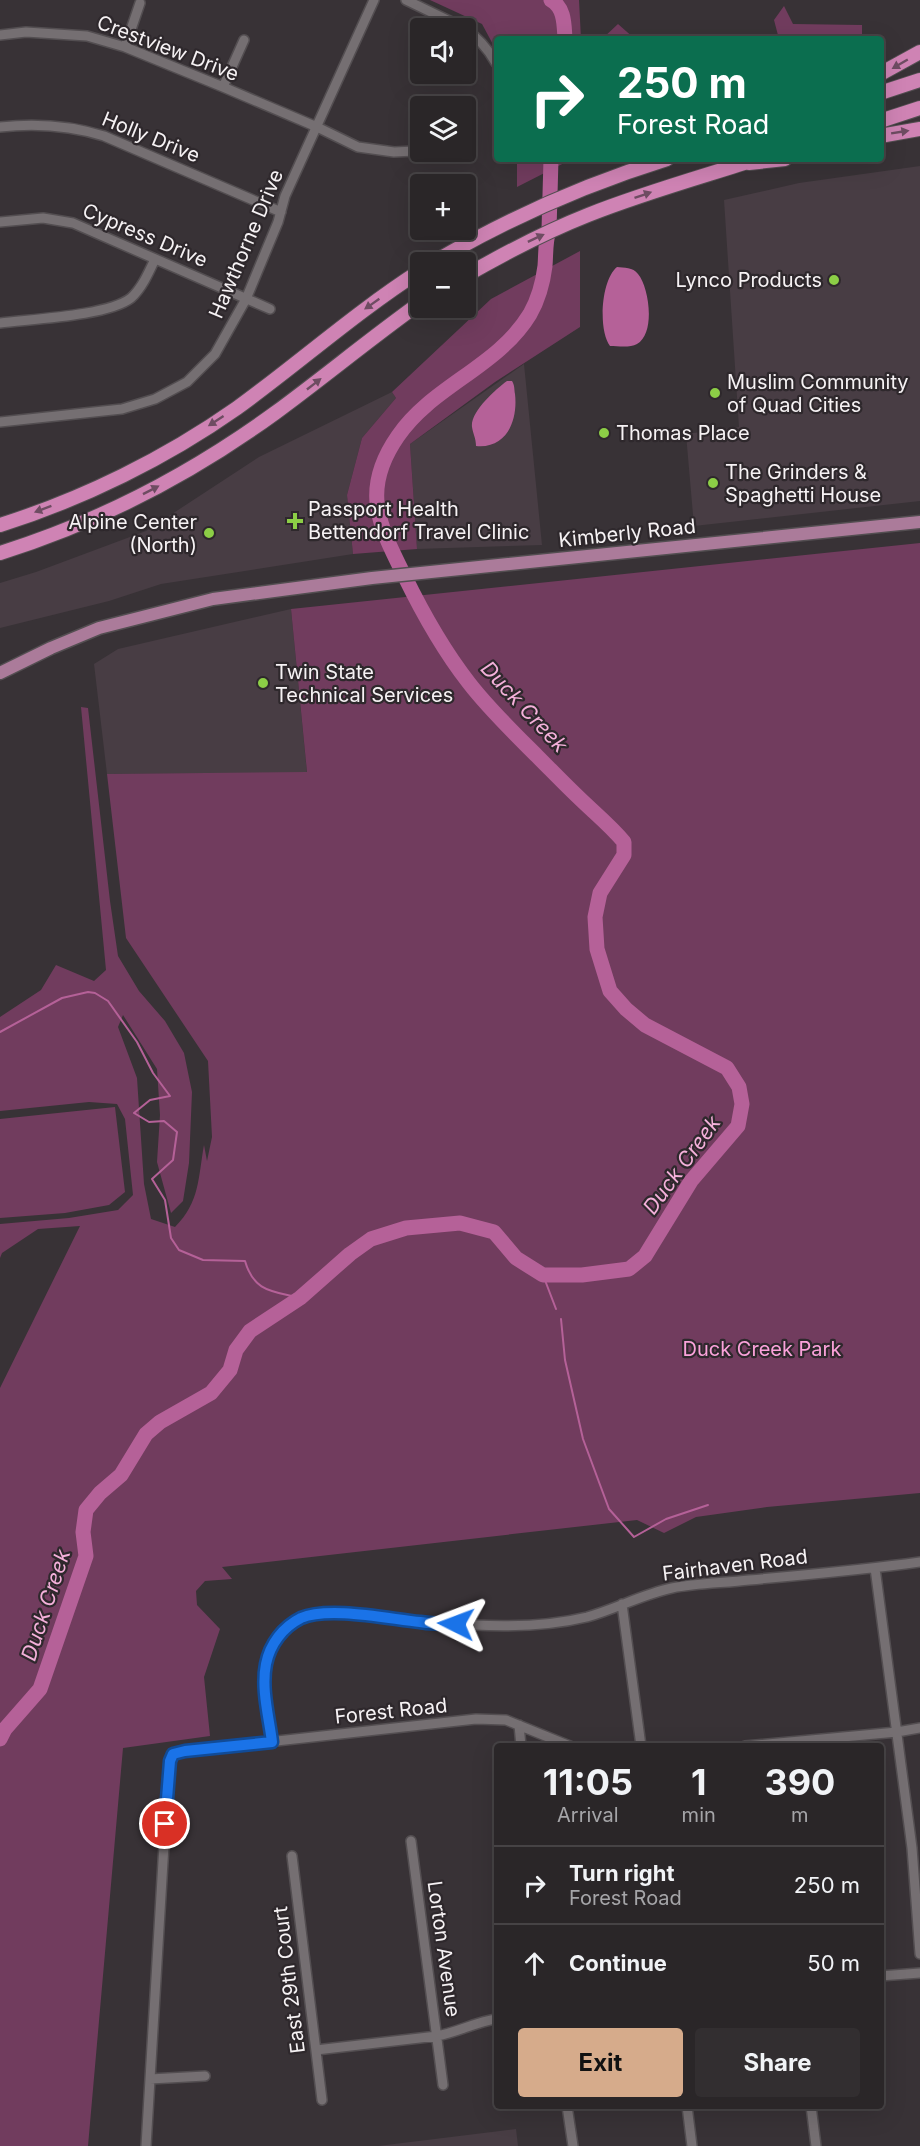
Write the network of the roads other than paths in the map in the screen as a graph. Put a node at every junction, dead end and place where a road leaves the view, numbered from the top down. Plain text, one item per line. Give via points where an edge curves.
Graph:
1 (374, 0) edge
2 (406, 0) edge
3 (140, 3) dead end
4 (443, 18) edge
5 (0, 35) edge
6 (476, 37) edge
7 (244, 40) dead end
8 (125, 47) junction
9 (920, 52) edge
10 (494, 60) edge
11 (884, 73) edge
12 (920, 80) edge
13 (224, 87) junction
14 (884, 92) edge
15 (920, 108) edge
16 (884, 120) edge
17 (0, 127) edge
18 (317, 127) junction
19 (920, 129) edge
20 (884, 135) edge
21 (410, 151) edge
22 (658, 162) edge
23 (748, 162) edge
24 (754, 162) edge
25 (744, 163) junction
26 (281, 212) junction
27 (0, 222) edge
28 (451, 252) edge
29 (155, 259) junction
30 (476, 270) edge
31 (410, 278) edge
32 (246, 299) junction
33 (270, 309) dead end
34 (410, 311) edge
35 (0, 323) edge
36 (0, 422) edge
37 (920, 522) edge
38 (0, 525) edge
39 (0, 553) edge
40 (0, 673) edge
41 (920, 1562) edge
42 (875, 1568) junction
43 (622, 1604) junction
44 (519, 1725) junction
45 (920, 1728) edge
46 (897, 1732) junction
47 (272, 1742) junction
48 (521, 1743) edge
49 (563, 1743) edge
50 (641, 1743) edge
51 (787, 1743) edge
52 (411, 1841) dead end
53 (916, 1847) edge
54 (292, 1856) dead end
55 (920, 1954) edge
56 (920, 1972) edge
57 (884, 1976) edge
58 (494, 2019) edge
59 (437, 2036) junction
60 (316, 2050) junction
61 (205, 2076) dead end
62 (150, 2079) junction
63 (443, 2085) dead end
64 (322, 2100) dead end
65 (567, 2109) edge
66 (687, 2109) edge
67 (811, 2109) edge
68 (146, 2146) edge
69 (573, 2146) edge
70 (692, 2146) edge
71 (816, 2146) edge

1 - 18 street, Hawthorne Drive
2 - 4 street
3 - 8 street
5 - 8 street, Crestview Drive via 26,32 87,36
6 - 10 street
7 - 13 street
8 - 13 street, Crestview Drive
9 -> 11 highway
12 - 14 highway
13 - 18 street, Crestview Drive
15 - 16 highway
17 - 26 street, Holly Drive via 37,124 86,130
18 - 21 street, Crestview Drive via 358,147
18 - 26 street, Hawthorne Drive
20 -> 19 highway
22 - 28 highway via 590,184
23 - 25 highway
24 - 25 highway
30 -> 25 highway via 588,215
26 - 32 street, Hawthorne Drive
27 - 29 street, Cypress Drive via 43,218 73,223
29 - 32 street, Cypress Drive
29 - 35 street via 132,297 116,307
31 -> 38 highway via 236,409 180,444 98,486
32 - 33 street, Cypress Drive
32 - 36 street, Hawthorne Drive via 215,354 187,382 155,399 122,409
39 -> 34 highway via 82,523 196,465 274,414
37 - 40 main road, Kimberly Road via 372,578 213,599 99,628
41 - 42 street, Fairhaven Road
42 - 43 street, Fairhaven Road via 674,1587
42 - 46 street
43 - 47 street, Fairhaven Road via 588,1616 531,1626 421,1623 360,1614 302,1618 283,1629 266,1665 265,1695
43 - 50 street
44 - 47 street, Forest Road via 506,1720 476,1719
44 - 48 street
44 - 49 street, Forest Road
45 - 46 street
46 - 51 street
46 - 53 street
47 - 62 street, Forest Road via 185,1751 173,1754 170,1761
52 - 59 street, Lorton Avenue
53 - 55 street
54 - 60 street, East 29th Court
56 - 57 street
58 - 59 street, Lorton Avenue
59 - 60 street
59 - 63 street
60 - 64 street, East 29th Court
61 - 62 street
62 - 68 street
65 - 69 street
66 - 70 street
67 - 71 street

